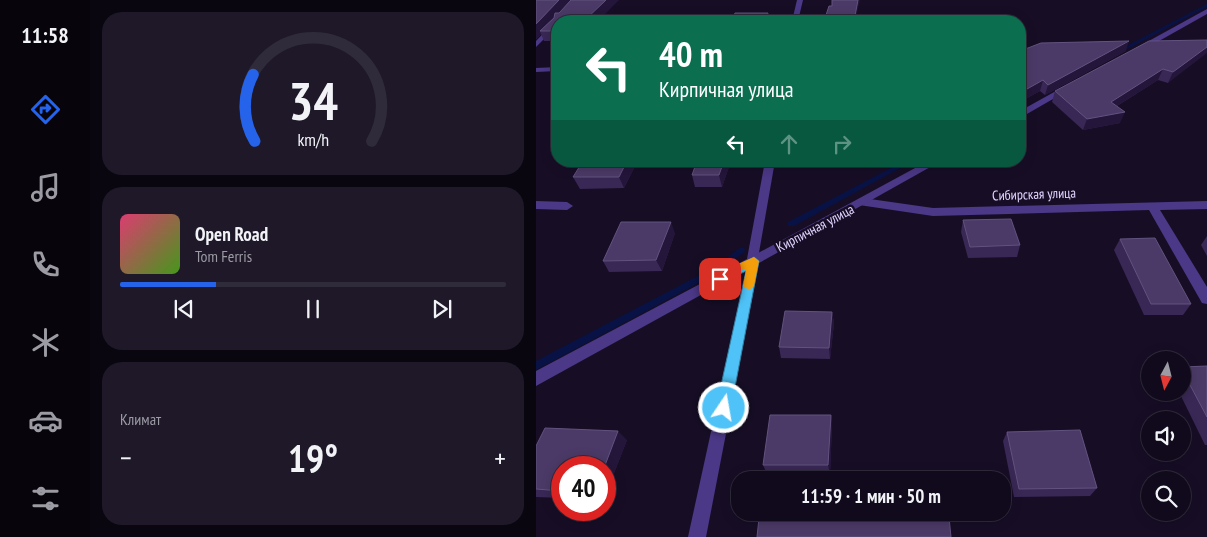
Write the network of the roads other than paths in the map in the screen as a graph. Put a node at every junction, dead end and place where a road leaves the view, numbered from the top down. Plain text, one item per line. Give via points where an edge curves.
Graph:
1 (800, 0) edge
2 (796, 15) edge
3 (1205, 15) edge
4 (551, 29) edge
5 (536, 44) edge
6 (1131, 53) edge
7 (551, 69) edge
8 (536, 70) edge
9 (1080, 82) edge
10 (1026, 112) edge
11 (769, 167) edge
12 (925, 167) edge
13 (863, 202) junction
14 (536, 205) edge
15 (1207, 205) edge
16 (567, 206) dead end
17 (1152, 206) junction
18 (754, 261) junction
19 (1207, 299) edge
20 (536, 379) edge
21 (697, 537) edge

1 - 2 street
3 - 6 street
4 - 5 street
7 - 8 street
9 - 10 street
11 - 18 street
12 - 13 street, Кирпичная улица
13 - 17 street, Сибирская улица via 933,212
13 - 18 street, Кирпичная улица
14 - 16 street
15 - 17 street, Сибирская улица
17 - 19 street
18 - 20 street, Кирпичная улица
18 - 21 street

